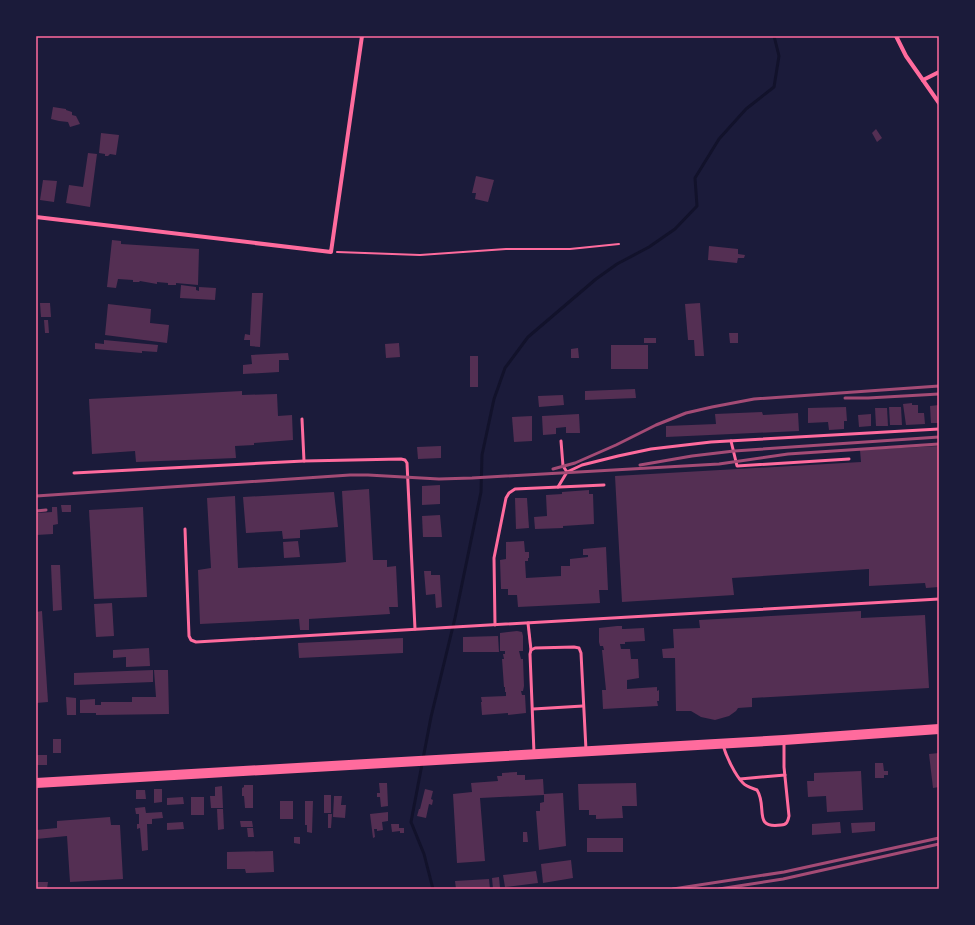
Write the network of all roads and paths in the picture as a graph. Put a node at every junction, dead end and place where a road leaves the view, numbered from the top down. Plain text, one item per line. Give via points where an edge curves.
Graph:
1 (362, 36) edge
2 (896, 36) edge
3 (939, 72) edge
4 (924, 80) junction
5 (939, 103) edge
6 (36, 217) edge
7 (619, 244) dead end
8 (330, 252) junction
9 (302, 419) dead end
10 (939, 429) edge
11 (561, 441) dead end
12 (731, 441) junction
13 (848, 459) dead end
14 (304, 461) junction
15 (567, 472) junction
16 (74, 473) dead end
17 (604, 485) dead end
18 (558, 487) junction
19 (186, 530) dead end
20 (939, 599) edge
21 (528, 623) junction
22 (495, 625) junction
23 (415, 629) junction
24 (531, 650) junction
25 (583, 706) junction
26 (533, 709) junction
27 (939, 729) edge
28 (784, 740) junction
29 (723, 744) junction
30 (586, 752) junction
31 (534, 754) junction
32 (785, 776) junction
33 (740, 779) junction
34 (36, 782) edge

1 - 8 street
2 - 4 street via 906,56
3 - 4 street
4 - 5 street
6 - 8 street
7 - 8 path via 570,249 506,249 420,255
9 - 14 lane
10 - 12 lane
11 - 15 lane via 563,466
12 - 13 lane via 737,466
12 - 15 lane via 624,454 582,465
14 - 16 lane
14 - 23 lane via 401,459 407,463
15 - 18 lane
17 - 18 lane
18 - 22 lane via 515,489 506,498 494,558
19 - 23 lane via 191,640 196,642
20 - 21 lane
21 - 22 lane
21 - 24 lane
22 - 23 lane
24 - 25 lane via 574,646 579,648
24 - 26 lane
25 - 26 lane
25 - 30 lane
26 - 31 lane
27 - 28 highway
28 - 29 highway
28 - 32 lane
29 - 30 highway
29 - 33 lane via 726,756
30 - 31 highway
31 - 34 highway
32 - 33 lane
32 - 33 lane via 789,816 784,825 770,826 763,819 758,790 748,787

